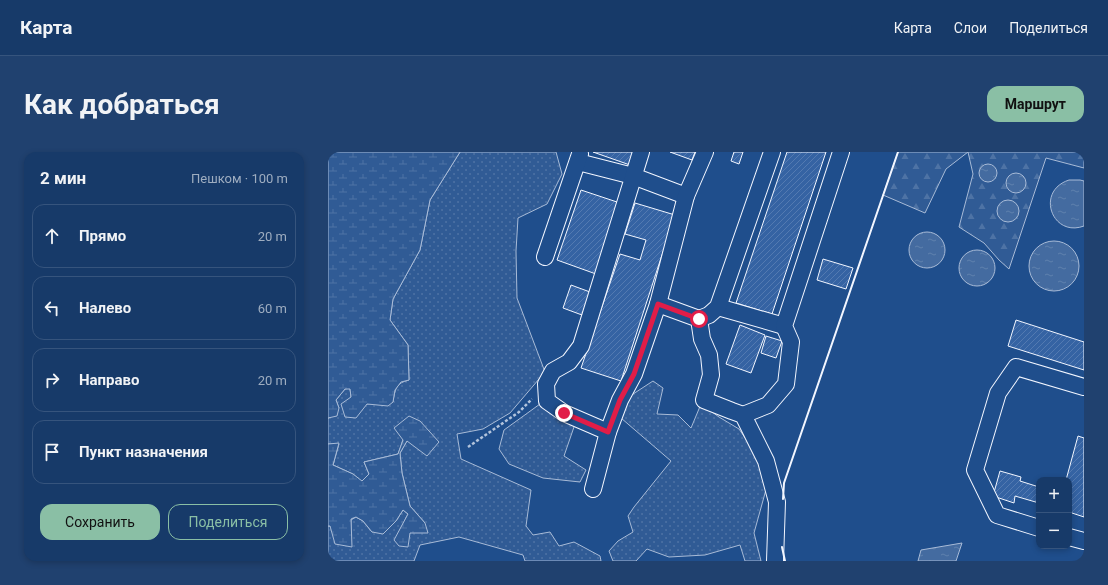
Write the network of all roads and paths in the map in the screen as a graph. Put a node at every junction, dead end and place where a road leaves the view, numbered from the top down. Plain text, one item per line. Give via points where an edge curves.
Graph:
1 (641, 152) edge
2 (705, 152) edge
3 (772, 152) edge
4 (841, 152) edge
5 (579, 157) edge
6 (633, 176) junction
7 (686, 196) junction
8 (545, 258) dead end
9 (658, 304) junction
10 (718, 307) junction
11 (699, 319) junction
12 (784, 326) junction
13 (546, 384) junction
14 (1084, 387) edge
15 (743, 415) junction
16 (608, 432) junction
17 (468, 447) dead end
18 (593, 489) dead end
19 (1036, 527) edge
20 (1072, 538) edge
21 (1084, 541) edge
22 (775, 561) edge

1 - 6 lane
2 - 7 lane
3 - 10 lane
4 - 12 lane
5 - 6 lane
5 - 8 lane
6 - 7 lane
6 - 13 lane via 581,346 568,362 553,371
7 - 9 lane
9 - 11 lane
9 - 16 lane via 634,374 620,400
10 - 11 lane via 709,316
10 - 12 lane
11 - 15 lane via 702,340 709,355 711,375 704,400
12 - 15 lane via 790,342 786,384 768,405
13 - 16 lane via 547,401 564,413
13 - 17 path via 519,412
14 - 19 lane via 1016,367 998,393 975,470 997,515
15 - 22 lane via 766,461 777,502
16 - 18 lane
20 - 21 lane

